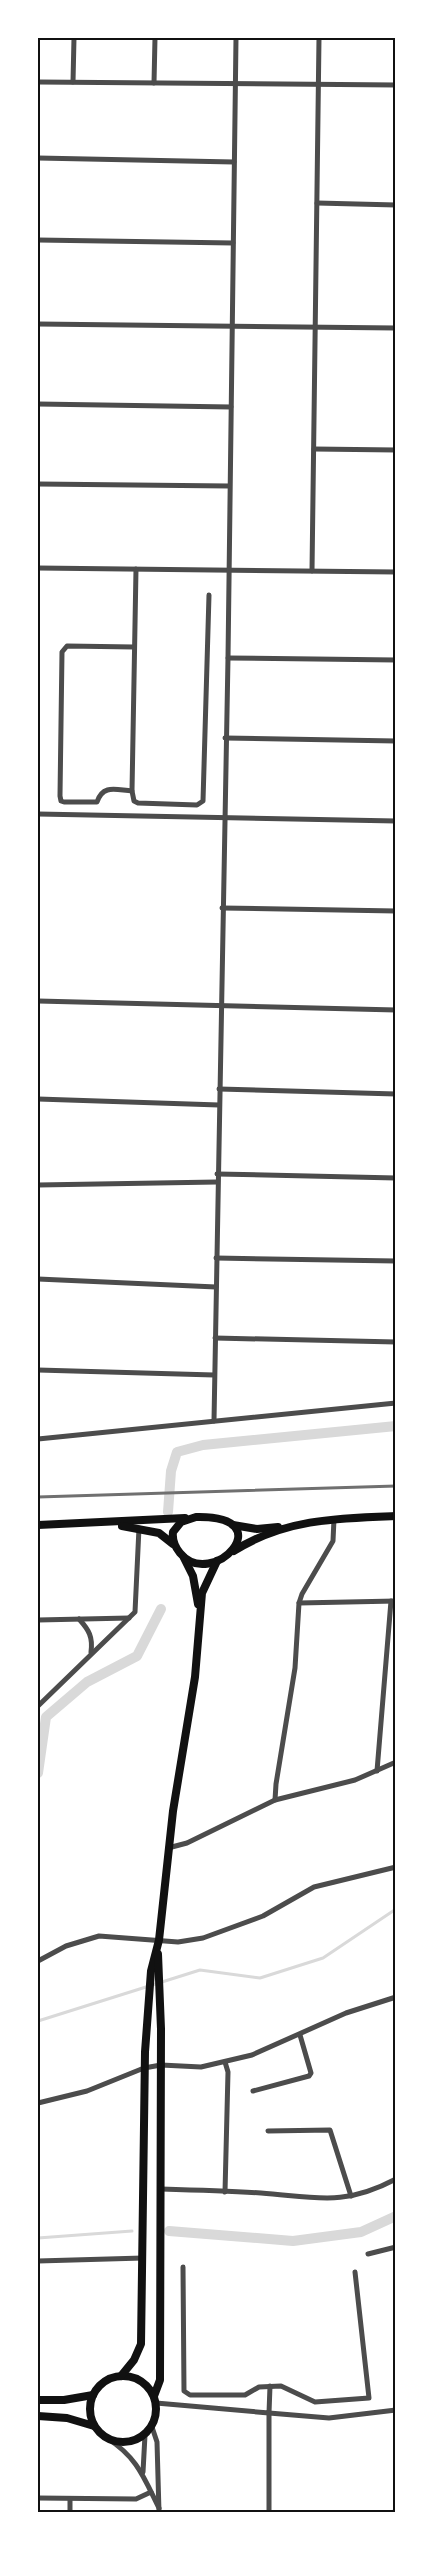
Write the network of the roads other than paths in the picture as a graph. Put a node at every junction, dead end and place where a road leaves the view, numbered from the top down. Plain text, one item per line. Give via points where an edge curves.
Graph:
1 (74, 38) edge
2 (155, 38) edge
3 (236, 38) edge
4 (319, 38) edge
5 (38, 82) edge
6 (73, 82) junction
7 (235, 82) junction
8 (154, 83) junction
9 (319, 84) junction
10 (396, 85) edge
11 (38, 158) edge
12 (234, 162) junction
13 (317, 203) junction
14 (396, 204) edge
15 (38, 240) edge
16 (233, 242) junction
17 (38, 324) edge
18 (232, 326) junction
19 (315, 327) junction
20 (396, 328) edge
21 (38, 404) edge
22 (231, 407) junction
23 (314, 449) junction
24 (396, 450) edge
25 (38, 484) edge
26 (230, 486) junction
27 (38, 568) edge
28 (136, 569) junction
29 (228, 570) junction
30 (312, 571) junction
31 (396, 572) edge
32 (209, 595) dead end
33 (134, 647) junction
34 (228, 658) junction
35 (396, 660) edge
36 (225, 738) junction
37 (396, 741) edge
38 (132, 791) junction
39 (38, 814) edge
40 (224, 817) junction
41 (396, 821) edge
42 (222, 908) junction
43 (396, 911) edge
44 (38, 1000) edge
45 (220, 1006) junction
46 (396, 1010) edge
47 (219, 1089) junction
48 (396, 1094) edge
49 (38, 1099) edge
50 (219, 1105) junction
51 (218, 1174) junction
52 (396, 1178) edge
53 (217, 1182) junction
54 (38, 1185) edge
55 (216, 1258) junction
56 (396, 1261) edge
57 (38, 1280) edge
58 (216, 1287) junction
59 (215, 1338) junction
60 (396, 1342) edge
61 (38, 1370) edge
62 (214, 1375) junction
63 (396, 1402) edge
64 (214, 1421) junction
65 (38, 1439) edge
66 (396, 1516) edge
67 (188, 1518) junction
68 (334, 1519) junction
69 (95, 1524) junction
70 (38, 1525) edge
71 (233, 1525) junction
72 (288, 1526) junction
73 (139, 1528) junction
74 (175, 1546) junction
75 (231, 1553) junction
76 (183, 1556) junction
77 (217, 1561) junction
78 (393, 1601) edge
79 (299, 1603) junction
80 (199, 1613) junction
81 (129, 1618) junction
82 (79, 1619) junction
83 (38, 1620) edge
84 (91, 1652) junction
85 (38, 1706) edge
86 (396, 1762) edge
87 (377, 1771) junction
88 (275, 1800) junction
89 (168, 1848) junction
90 (396, 1867) edge
91 (159, 1940) junction
92 (38, 1961) edge
93 (396, 1997) edge
94 (155, 2002) junction
95 (300, 2035) junction
96 (225, 2062) junction
97 (161, 2065) junction
98 (144, 2068) junction
99 (253, 2091) dead end
100 (38, 2103) edge
101 (268, 2131) dead end
102 (396, 2179) edge
103 (162, 2189) junction
104 (225, 2192) junction
105 (351, 2196) junction
106 (396, 2247) edge
107 (368, 2254) dead end
108 (143, 2258) junction
109 (38, 2261) edge
110 (183, 2267) dead end
111 (355, 2272) dead end
112 (121, 2376) junction
113 (270, 2386) junction
114 (93, 2395) junction
115 (38, 2400) edge
116 (155, 2400) junction
117 (396, 2410) edge
118 (269, 2413) junction
119 (38, 2416) edge
120 (94, 2426) junction
121 (152, 2427) junction
122 (145, 2435) junction
123 (108, 2439) junction
124 (143, 2475) junction
125 (151, 2492) junction
126 (38, 2498) edge
127 (70, 2499) junction
128 (159, 2510) edge
129 (70, 2512) edge
130 (271, 2512) edge

1 - 6 street
2 - 8 street
3 - 7 street
4 - 9 street
5 - 6 street
6 - 8 street
7 - 8 street
7 - 9 street
7 - 12 street
9 - 10 street
9 - 13 street
11 - 12 street
12 - 16 street
13 - 14 street
13 - 19 street
15 - 16 street
16 - 18 street
17 - 18 street
18 - 19 street
18 - 22 street
19 - 20 street
19 - 23 street
21 - 22 street
22 - 26 street
23 - 24 street
23 - 30 street
25 - 26 street
26 - 29 street
27 - 28 street
28 - 29 street
28 - 33 street
29 - 30 street
29 - 34 street
30 - 31 street
32 - 38 street via 205,797 197,804 138,803 134,801
33 - 38 street
33 - 38 street via 64,648 60,796 64,802 97,802 100,793 106,790
34 - 35 street
34 - 36 street
36 - 37 street
36 - 40 street
39 - 40 street
40 - 41 street
40 - 42 street
42 - 43 street
42 - 45 street
44 - 45 street
45 - 46 street
45 - 47 street
47 - 48 street
47 - 50 street
49 - 50 street
50 - 51 street
51 - 52 street
51 - 53 street
53 - 54 street
53 - 55 street
55 - 56 street
55 - 58 street
57 - 58 street
58 - 59 street
59 - 60 street
59 - 62 street
61 - 62 street
62 - 64 street
63 - 64 street
64 - 65 street
66 - 68 main road
67 - 69 main road
67 - 71 main road via 215,1517
67 - 74 main road via 176,1527 172,1536
68 - 72 main road
68 - 79 street via 333,1541
69 - 70 main road
69 - 73 main road
71 - 72 main road via 257,1529
71 - 75 main road via 238,1536
72 - 75 main road via 254,1539
73 - 74 main road via 159,1533
73 - 81 street via 137,1605
74 - 76 main road
75 - 77 main road
76 - 77 main road via 195,1562
76 - 80 main road via 193,1576
77 - 80 main road via 206,1582
78 - 79 street
78 - 87 street
79 - 88 street via 295,1668
80 - 89 main road via 195,1677
81 - 82 street
81 - 84 street
82 - 83 street
82 - 84 street via 92,1638
84 - 85 street
86 - 87 street
87 - 88 street via 355,1780
88 - 89 street via 187,1843
89 - 91 main road
90 - 91 street via 314,1887 263,1916 203,1938 178,1942
91 - 92 street via 99,1936 66,1946
91 - 94 main road
93 - 95 street via 346,2013
94 - 97 main road
94 - 98 main road
95 - 96 street via 252,2055
95 - 99 street via 311,2073 309,2076
96 - 97 street via 201,2066
96 - 104 street via 228,2072
97 - 98 street
97 - 103 main road
98 - 100 street via 87,2091
98 - 108 main road
101 - 105 street via 330,2130
102 - 105 street
103 - 104 street
103 - 116 main road via 160,2380
104 - 105 street via 325,2200
106 - 107 street
108 - 109 street
108 - 112 main road via 141,2344 134,2360
110 - 113 street via 184,2391 190,2395 245,2395 259,2387
111 - 113 street via 370,2398 315,2402 284,2386
112 - 114 main road via 104,2381
112 - 116 main road via 144,2383
113 - 118 street
114 - 115 main road
114 - 120 main road via 90,2410
116 - 118 street
116 - 121 main road via 156,2416
117 - 118 street via 330,2418
118 - 130 street
119 - 120 main road via 67,2418
120 - 123 main road
121 - 122 main road
121 - 128 street via 157,2442
122 - 123 main road via 127,2442
122 - 124 street
123 - 124 street via 130,2456
124 - 125 street
125 - 127 street via 136,2499
125 - 128 street
126 - 127 street
127 - 129 street

